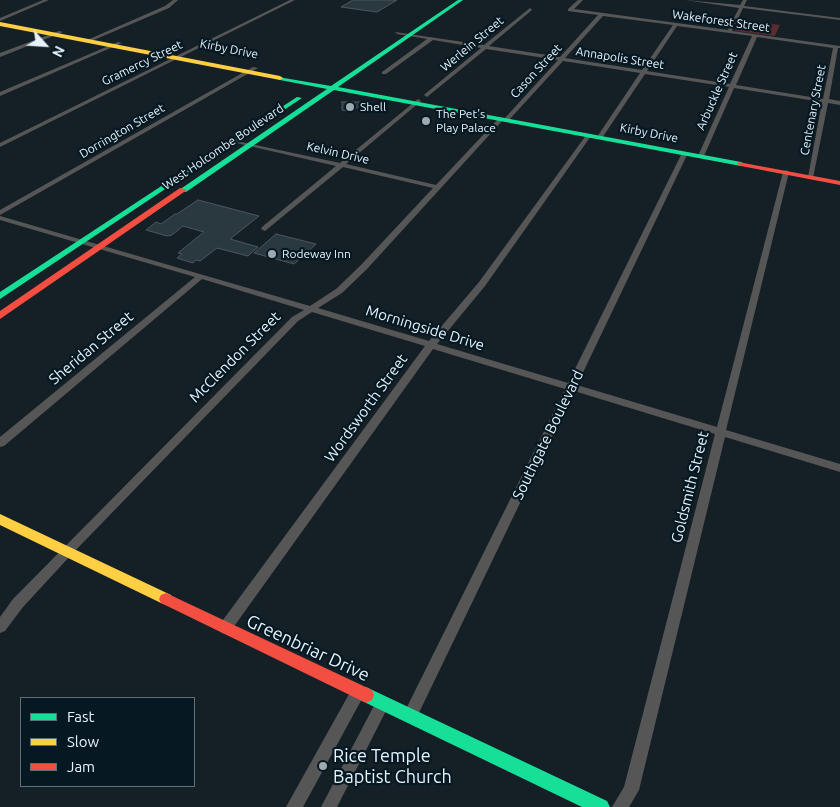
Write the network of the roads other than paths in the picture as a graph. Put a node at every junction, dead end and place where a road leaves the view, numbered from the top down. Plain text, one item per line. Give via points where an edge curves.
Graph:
1 (47, 0) edge
2 (176, 0) edge
3 (293, 0) edge
4 (446, 0) edge
5 (461, 0) edge
6 (581, 0) edge
7 (687, 0) edge
8 (745, 0) edge
9 (741, 7) junction
10 (530, 9) dead end
11 (602, 14) junction
12 (840, 19) edge
13 (0, 20) edge
14 (0, 24) edge
15 (676, 24) junction
16 (729, 32) junction
17 (57, 33) junction
18 (396, 33) junction
19 (410, 35) junction
20 (755, 35) junction
21 (431, 39) junction
22 (91, 40) junction
23 (116, 44) junction
24 (485, 47) junction
25 (838, 47) edge
26 (0, 55) edge
27 (179, 56) junction
28 (561, 59) junction
29 (252, 70) junction
30 (644, 72) junction
31 (384, 73) dead end
32 (329, 85) junction
33 (732, 86) junction
34 (0, 94) edge
35 (420, 100) junction
36 (826, 101) junction
37 (840, 103) edge
38 (504, 119) junction
39 (594, 136) junction
40 (234, 141) junction
41 (0, 145) edge
42 (251, 145) junction
43 (685, 153) junction
44 (701, 156) junction
45 (341, 165) junction
46 (786, 172) junction
47 (811, 177) junction
48 (840, 183) edge
49 (438, 188) junction
50 (0, 213) edge
51 (0, 218) edge
52 (264, 229) dead end
53 (82, 242) junction
54 (102, 247) junction
55 (201, 276) junction
56 (0, 296) edge
57 (309, 309) junction
58 (0, 316) edge
59 (431, 345) junction
60 (571, 388) junction
61 (721, 432) junction
62 (0, 443) edge
63 (840, 468) edge
64 (0, 518) edge
65 (67, 551) junction
66 (0, 627) edge
67 (225, 628) junction
68 (358, 692) junction
69 (383, 703) junction
70 (410, 716) junction
71 (294, 807) edge
72 (329, 807) edge
73 (602, 807) edge
74 (620, 807) edge

1 - 13 street
2 - 22 street via 167,7
3 - 27 street, Gramercy Street
4 - 18 main road, West Holcombe Boulevard
5 - 19 main road, West Holcombe Boulevard
6 - 11 street, Wakeforest Street via 570,10
7 - 9 street
8 - 9 street
9 - 12 street
9 - 16 street
10 - 24 street, Werlein Street
11 - 15 street, Wakeforest Street
11 - 28 street, Cason Street
13 - 17 main road, Kirby Drive
14 - 17 main road, Kirby Drive
15 - 16 street, Wakeforest Street
15 - 30 street, Wordsworth Street
16 - 20 street, Wakeforest Street
17 - 22 main road, Kirby Drive
17 - 26 street
18 - 19 street, Annapolis Street
18 - 32 main road, West Holcombe Boulevard
19 - 21 street, Annapolis Street
19 - 32 main road, West Holcombe Boulevard
20 - 25 street, Wakeforest Street
20 - 33 street, Arbuckle Street
21 - 24 street, Annapolis Street
21 - 31 street
22 - 23 main road, Kirby Drive
23 - 27 main road, Kirby Drive
23 - 34 street
24 - 28 street, Annapolis Street
24 - 35 street, Werlein Street
25 - 36 street, Centenary Street
27 - 29 main road, Kirby Drive
27 - 41 street, Gramercy Street
28 - 30 street, Annapolis Street
28 - 38 street, Cason Street
29 - 32 main road, Kirby Drive
29 - 50 street, Dorrington Street
30 - 33 street, Annapolis Street
30 - 39 street, Wordsworth Street
32 - 35 main road, Kirby Drive
32 - 40 main road, West Holcombe Boulevard
32 - 42 main road, West Holcombe Boulevard
33 - 36 street, Annapolis Street
33 - 44 street, Arbuckle Street
35 - 38 main road, Kirby Drive
35 - 45 street
36 - 37 street, Annapolis Street
36 - 47 street, Centenary Street
38 - 39 main road, Kirby Drive
38 - 49 street, McClendon Street
39 - 43 main road, Kirby Drive
39 - 59 street, Wordsworth Street via 482,284
40 - 42 street, Kelvin Drive
40 - 53 main road, West Holcombe Boulevard
42 - 45 street, Kelvin Drive
42 - 54 main road, West Holcombe Boulevard
43 - 44 main road, Kirby Drive
43 - 60 street, Southgate Boulevard
44 - 46 main road, Kirby Drive
45 - 49 street, Kelvin Drive
45 - 52 street
46 - 47 main road, Kirby Drive
46 - 61 street, Goldsmith Street
47 - 48 main road, Kirby Drive
49 - 57 street, McClendon Street via 350,281
51 - 53 street, Morningside Drive
53 - 54 street, Morningside Drive
53 - 56 main road, West Holcombe Boulevard
54 - 55 street, Morningside Drive
54 - 58 main road, West Holcombe Boulevard
55 - 57 street, Morningside Drive
55 - 62 street, Sheridan Street
57 - 59 street, Morningside Drive
57 - 65 street, McClendon Street via 295,319
59 - 60 street, Morningside Drive
59 - 67 street, Wordsworth Street
60 - 61 street, Morningside Drive
60 - 70 street, Southgate Boulevard
61 - 63 street, Morningside Drive
61 - 74 street, Goldsmith Street via 630,790
64 - 65 main road, Greenbriar Drive
65 - 66 street, McClendon Street
65 - 67 main road, Greenbriar Drive
67 - 68 main road, Greenbriar Drive
68 - 69 main road, Greenbriar Drive
68 - 71 street
69 - 70 main road, Greenbriar Drive
69 - 72 street
70 - 73 main road, Greenbriar Drive

